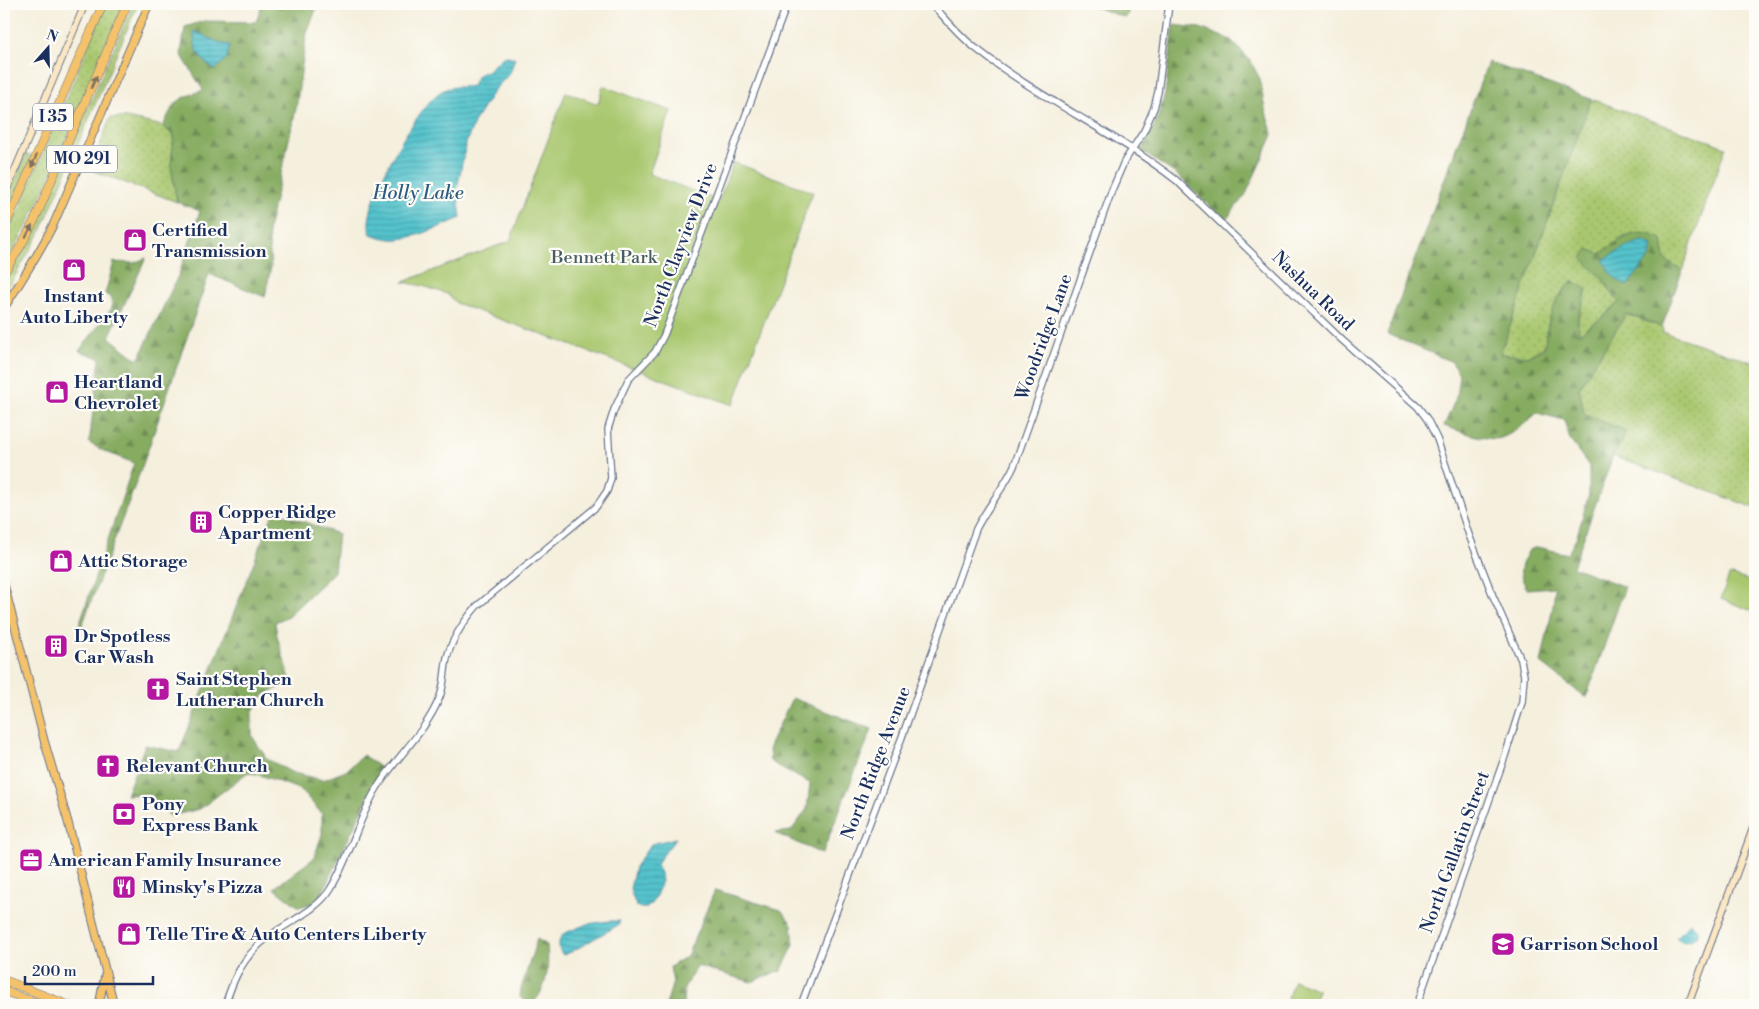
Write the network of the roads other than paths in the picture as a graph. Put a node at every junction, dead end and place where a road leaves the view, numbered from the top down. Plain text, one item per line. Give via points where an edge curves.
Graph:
1 (85, 4) edge
2 (103, 4) edge
3 (127, 4) edge
4 (148, 4) edge
5 (787, 4) edge
6 (932, 4) edge
7 (1169, 4) edge
8 (1132, 150) junction
9 (4, 196) edge
10 (4, 229) edge
11 (4, 272) edge
12 (4, 308) edge
13 (976, 529) joint
14 (4, 584) edge
15 (1520, 708) joint
16 (1755, 823) edge
17 (105, 972) junction
18 (4, 980) edge
19 (4, 991) edge
20 (42, 1005) edge
21 (68, 1005) edge
22 (99, 1005) edge
23 (114, 1005) edge
24 (225, 1005) edge
25 (801, 1005) edge
26 (1417, 1005) edge
27 (1688, 1005) edge

1 - 9 main road
2 -> 10 highway, I 35
11 -> 3 highway, I 35 via 36,217
4 - 12 main road, MO 291 via 54,223
5 - 24 street, North Clayview Drive via 664,335 655,352 628,380 614,410 608,429 611,478 607,491 596,507 477,606 462,624 447,656 440,697 427,723 376,789 330,890 300,917 255,948 240,968
6 - 8 street, Nashua Road via 958,33 992,61
7 - 8 street, Woodridge Lane via 1157,100 1150,120
8 - 13 street, Woodridge Lane via 1112,190 1014,466
8 - 15 street, Nashua Road via 1176,180 1427,419 1437,439 1469,535 1521,660 1524,685
13 - 25 street, North Ridge Avenue
14 - 17 main road
15 - 26 street, North Gallatin Street
16 - 27 main road
17 - 22 main road
17 - 23 main road
18 - 21 highway
19 - 20 highway

